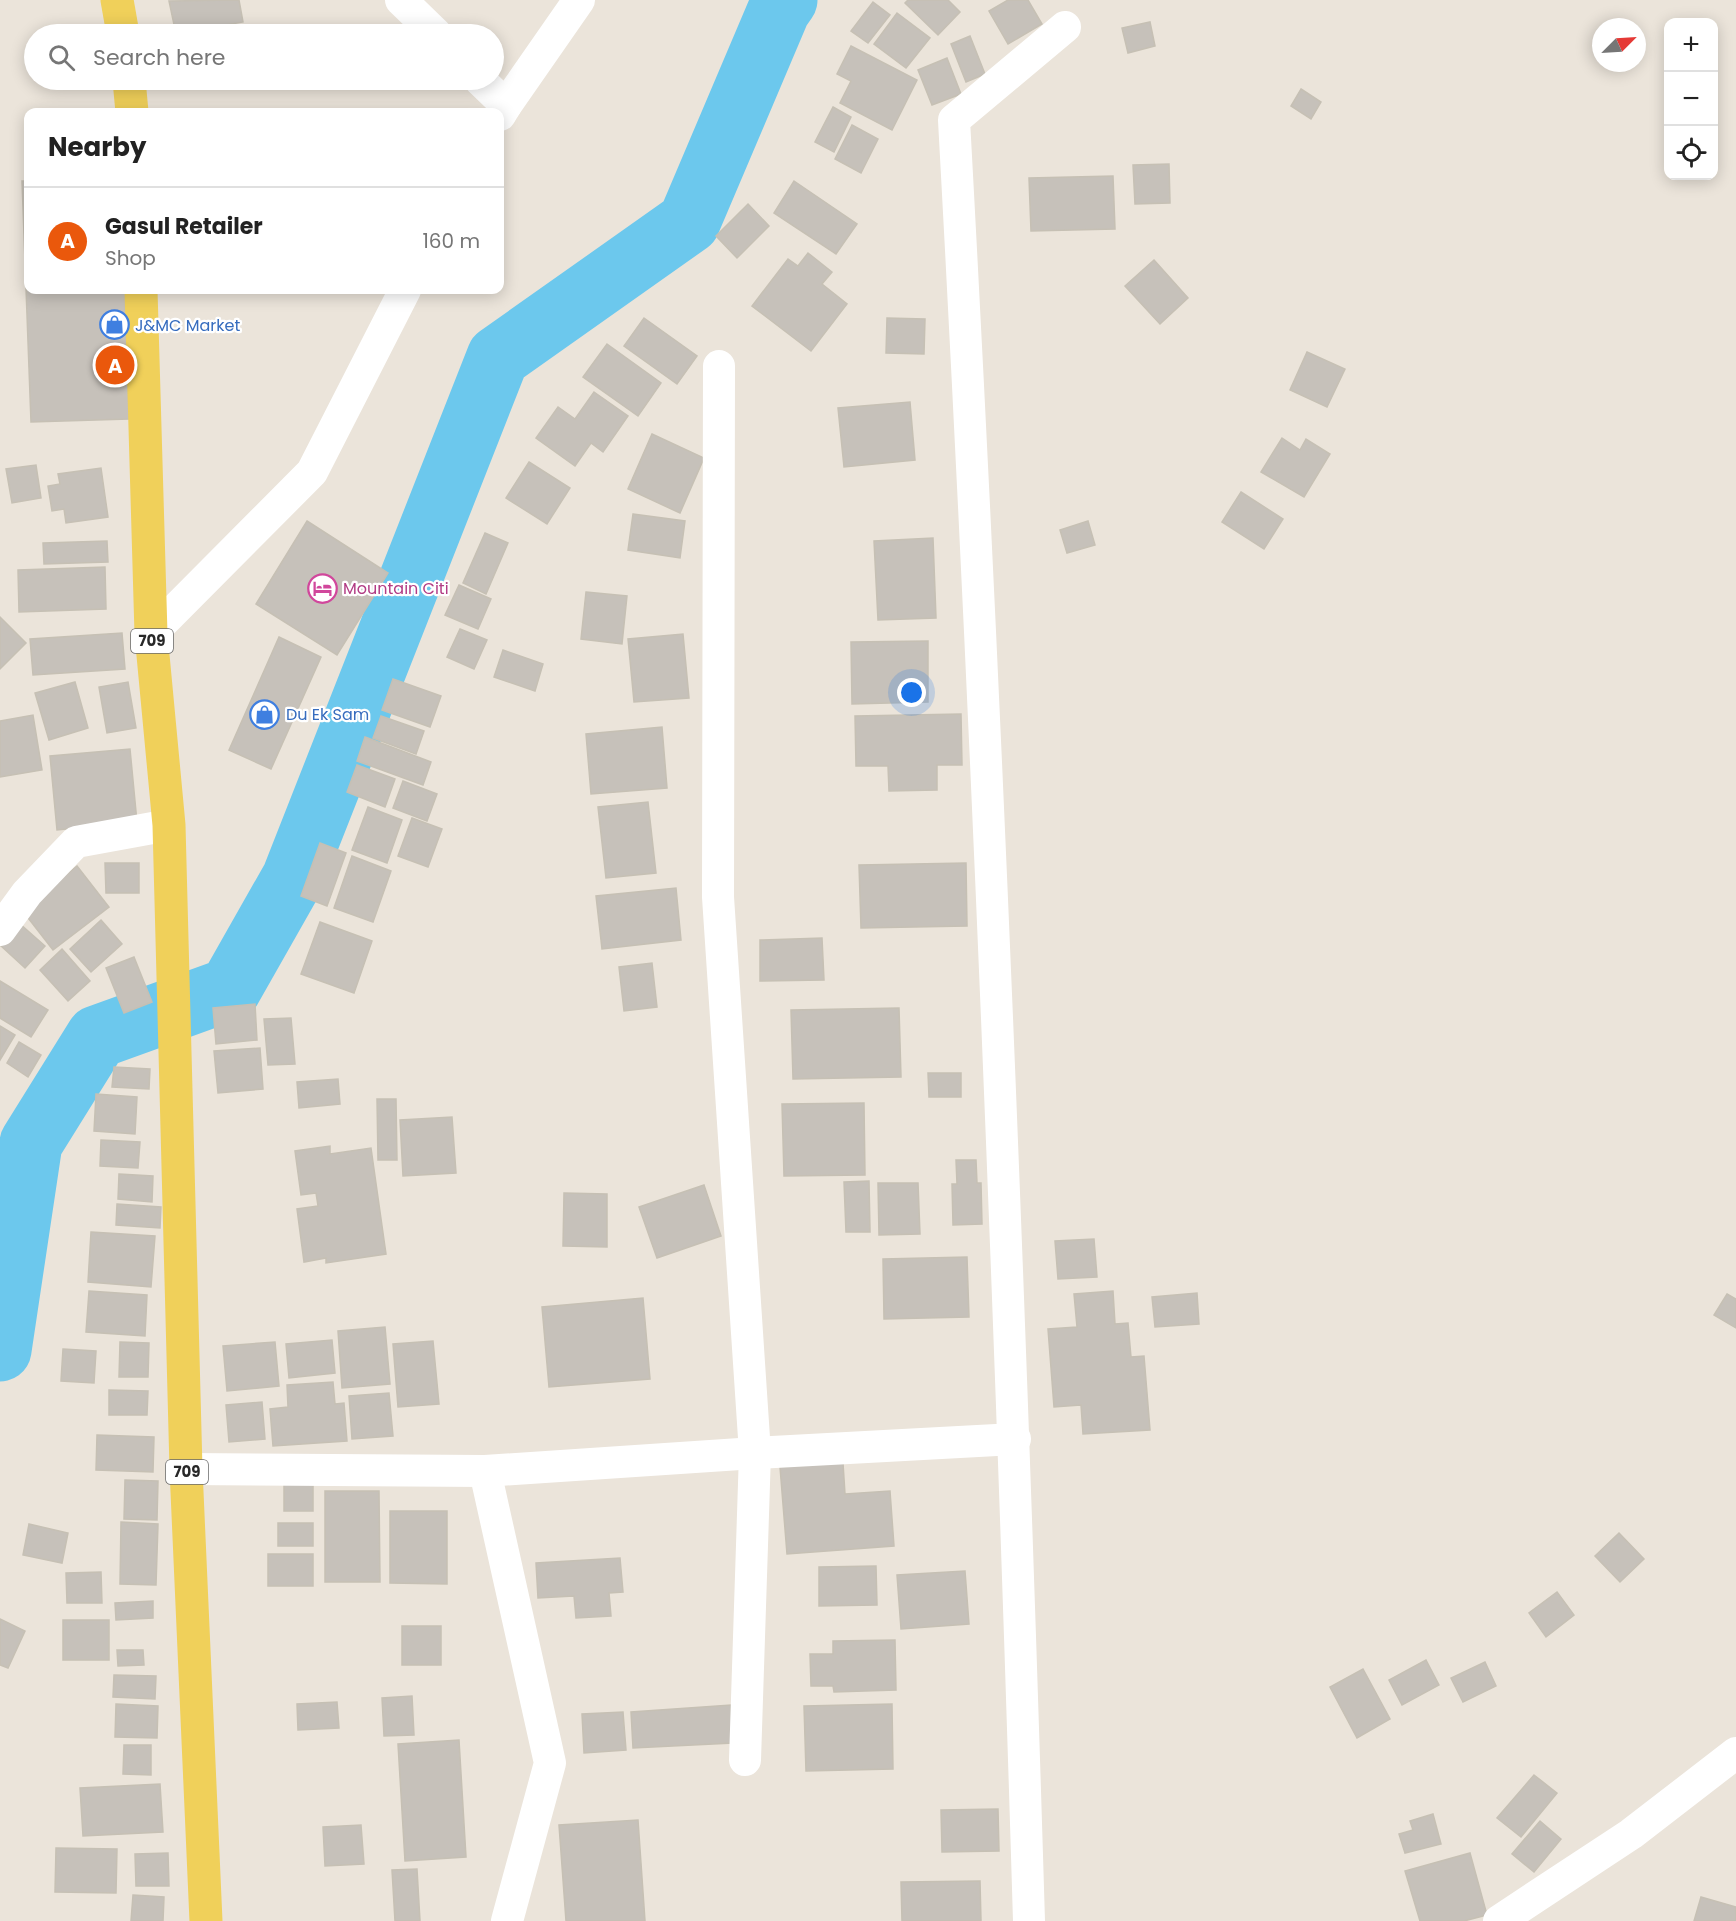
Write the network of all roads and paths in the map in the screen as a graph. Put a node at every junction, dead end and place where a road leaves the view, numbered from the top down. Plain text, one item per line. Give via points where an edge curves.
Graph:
1 (117, 0) edge
2 (401, 0) edge
3 (579, 0) edge
4 (121, 24) edge
5 (425, 24) edge
6 (1065, 27) dead end
7 (130, 90) edge
8 (488, 90) edge
9 (132, 108) edge
10 (501, 108) edge
11 (504, 109) edge
12 (141, 294) edge
13 (403, 294) edge
14 (719, 366) dead end
15 (151, 634) junction
16 (169, 825) junction
17 (0, 930) edge
18 (1015, 1439) junction
19 (755, 1453) junction
20 (186, 1469) junction
21 (485, 1471) junction
22 (1736, 1753) edge
23 (745, 1760) dead end
24 (206, 1921) edge
25 (507, 1921) edge
26 (1029, 1921) edge
27 (1499, 1921) edge

1 - 4 main road
2 - 5 street
3 - 11 street
6 - 18 street via 954,120 977,543
7 - 9 main road
8 - 10 street
12 - 15 main road, 709
13 - 15 street via 312,472
14 - 19 street via 718,897
15 - 16 main road, 709
16 - 17 street via 76,842 27,893
16 - 20 main road, 709
18 - 19 street
18 - 26 street
19 - 21 street
19 - 23 street
20 - 21 street
20 - 24 main road, 709
21 - 25 street via 550,1764
22 - 27 street via 1631,1834

